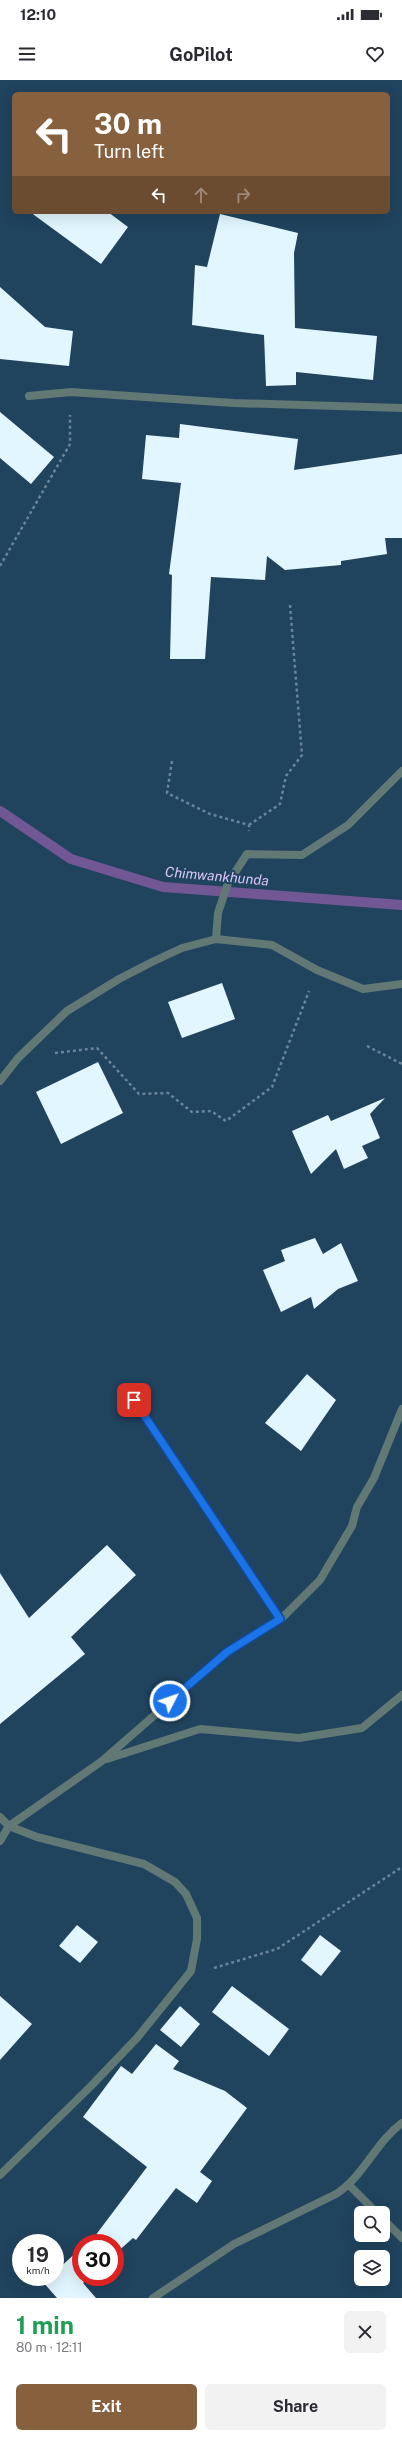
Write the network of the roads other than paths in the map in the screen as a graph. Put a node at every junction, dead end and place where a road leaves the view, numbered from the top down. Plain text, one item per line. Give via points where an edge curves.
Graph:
1 (29, 396) dead end
2 (402, 408) edge
3 (402, 771) edge
4 (216, 939) junction
5 (402, 984) edge
6 (0, 1081) edge
7 (134, 1400) dead end
8 (402, 1409) edge
9 (280, 1619) junction
10 (402, 1695) edge
11 (102, 1760) junction
12 (0, 1817) edge
13 (9, 1826) junction
14 (0, 1841) edge
15 (402, 2123) edge
16 (0, 2175) edge
17 (349, 2185) junction
18 (370, 2206) edge
19 (390, 2226) edge
20 (402, 2238) edge
21 (153, 2298) edge

1 - 2 street via 71,392 233,403
3 - 4 street via 348,825 302,855 247,854 228,883 218,913
4 - 5 street via 272,945 317,970 363,989
4 - 6 street via 182,948 152,962 67,1011 18,1058
7 - 9 street
8 - 9 street via 374,1478 357,1507 352,1526 320,1580
9 - 11 street via 227,1652
10 - 11 street via 362,1728 300,1738 200,1729
11 - 13 street
12 - 13 street
13 - 14 street
13 - 16 street via 37,1837 144,1864 175,1882 186,1894 197,1918 197,1939 191,1971 137,2038 90,2088
15 - 17 street via 387,2134
17 - 18 street
17 - 21 street via 336,2194 234,2244
19 - 20 street

